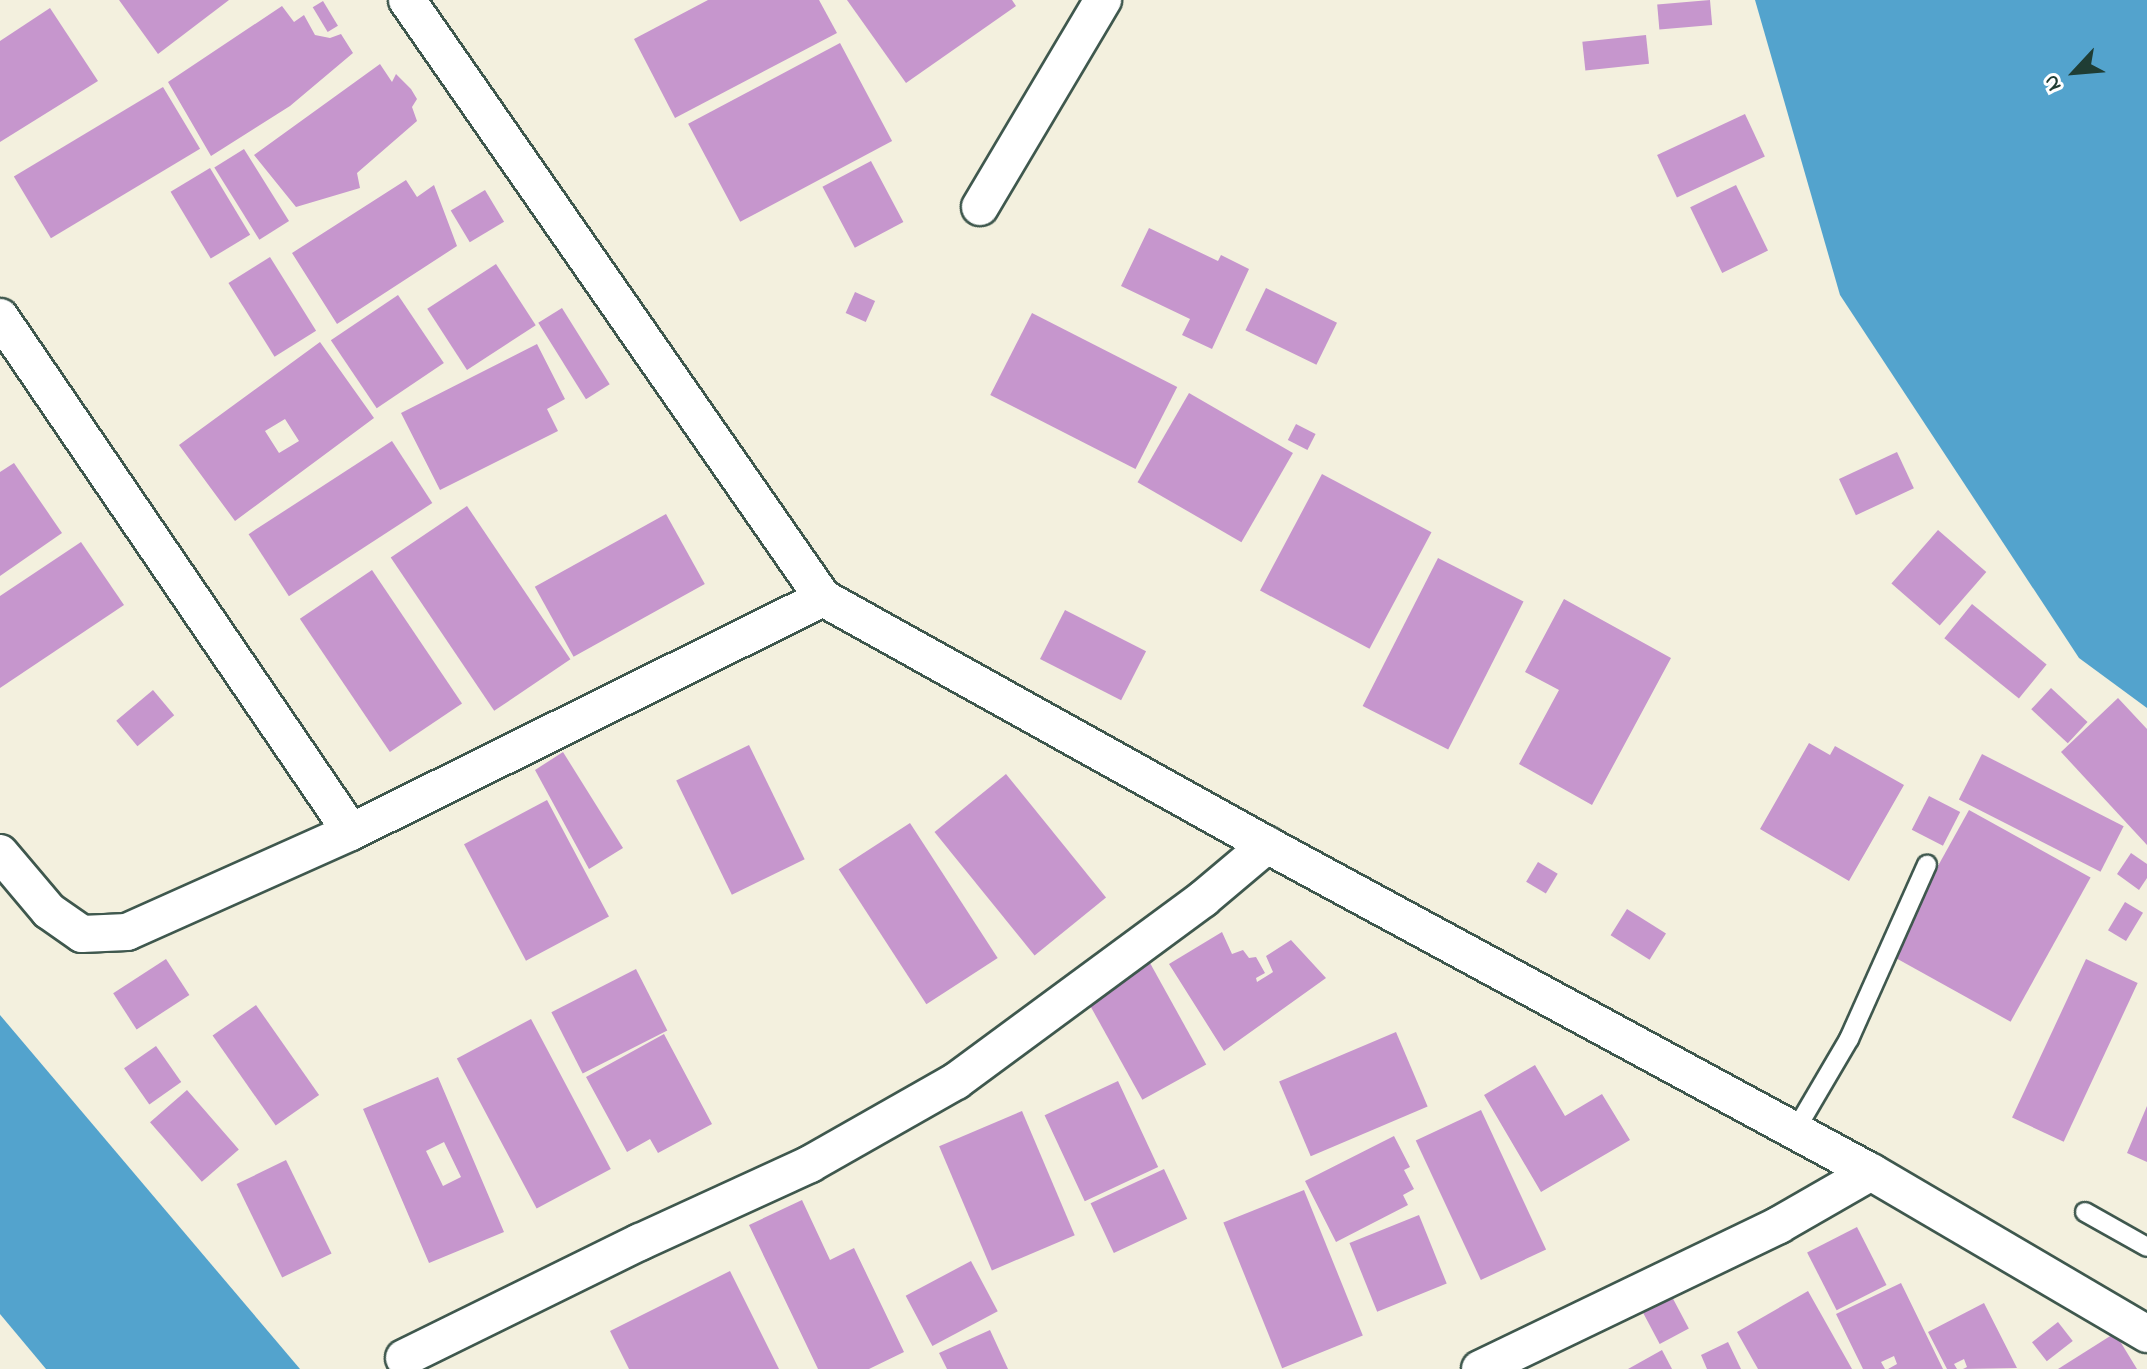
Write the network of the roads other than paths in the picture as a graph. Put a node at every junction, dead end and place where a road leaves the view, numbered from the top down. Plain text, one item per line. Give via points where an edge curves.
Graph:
1 (407, 0) edge
2 (1103, 0) edge
3 (980, 207) dead end
4 (0, 317) edge
5 (823, 598) junction
6 (351, 832) junction
7 (1267, 845) junction
8 (0, 853) edge
9 (1927, 865) dead end
10 (1795, 1131) junction
11 (1871, 1172) junction
12 (2085, 1212) dead end
13 (2147, 1247) edge
14 (2147, 1334) edge
15 (404, 1358) dead end
16 (1480, 1369) edge

1 - 5 street
2 - 3 street
4 - 6 street
5 - 6 street
5 - 7 street
6 - 8 street via 127,932 82,934 49,911
7 - 10 street
7 - 15 street via 1203,899 956,1081 810,1164
9 - 10 lane via 1849,1039
10 - 11 street
11 - 14 street
11 - 16 street via 1779,1225
12 - 13 lane

